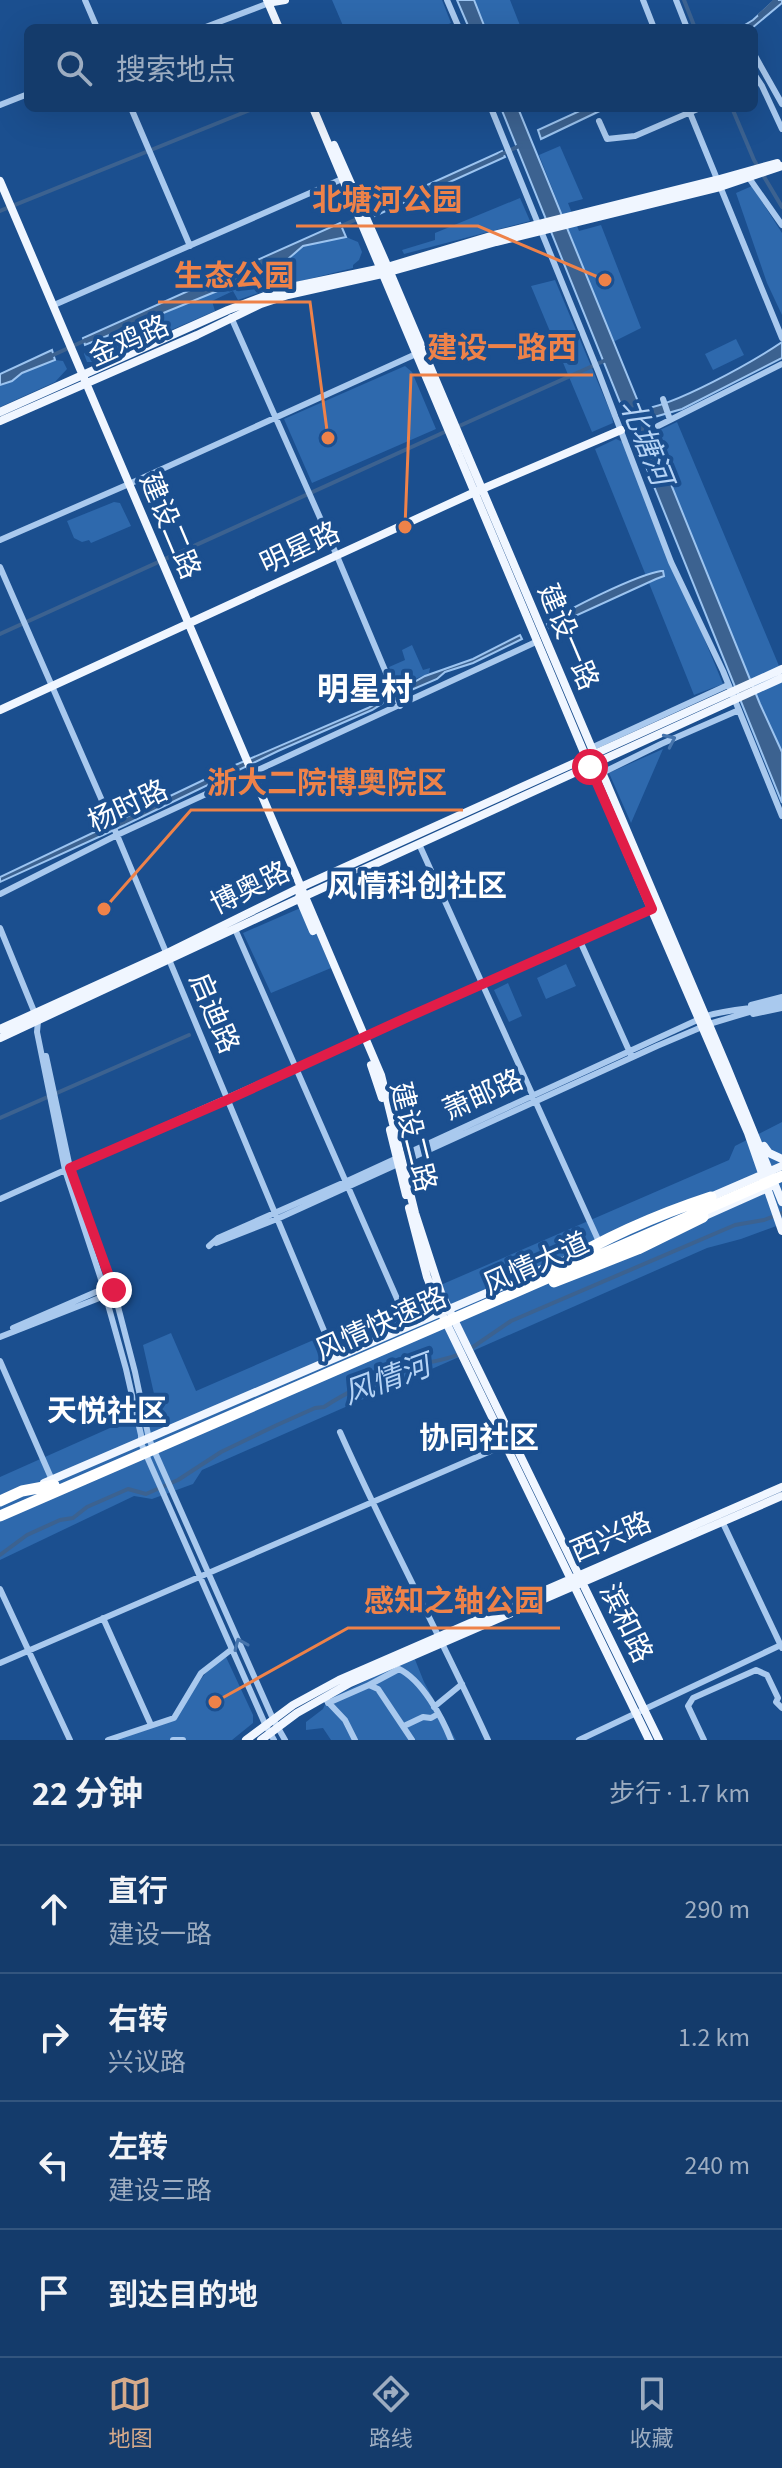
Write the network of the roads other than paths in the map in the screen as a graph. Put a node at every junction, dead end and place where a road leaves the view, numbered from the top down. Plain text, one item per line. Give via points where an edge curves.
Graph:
1 (85, 0) edge
2 (285, 0) edge
3 (447, 0) edge
4 (643, 0) edge
5 (676, 0) edge
6 (271, 1) edge
7 (95, 24) edge
8 (213, 24) edge
9 (280, 24) edge
10 (457, 24) edge
11 (652, 24) edge
12 (685, 24) edge
13 (758, 61) edge
14 (758, 80) edge
15 (24, 96) edge
16 (782, 104) edge
17 (0, 105) edge
18 (133, 112) edge
19 (317, 112) edge
20 (318, 112) edge
21 (493, 112) edge
22 (685, 112) edge
23 (690, 112) edge
24 (599, 121) dead end
25 (782, 129) edge
26 (782, 164) edge
27 (752, 175) junction
28 (342, 179) junction
29 (0, 181) edge
30 (718, 184) junction
31 (359, 211) junction
32 (782, 225) edge
33 (190, 246) junction
34 (385, 270) junction
35 (54, 305) junction
36 (230, 314) junction
37 (782, 338) edge
38 (416, 354) junction
39 (782, 364) edge
40 (84, 380) junction
41 (663, 400) dead end
42 (0, 412) edge
43 (275, 416) junction
44 (670, 418) junction
45 (0, 421) edge
46 (450, 423) junction
47 (658, 426) dead end
48 (621, 430) junction
49 (129, 484) junction
50 (478, 491) junction
51 (0, 540) edge
52 (337, 556) junction
53 (0, 567) edge
54 (188, 624) junction
55 (538, 641) junction
56 (782, 669) edge
57 (782, 678) edge
58 (728, 685) junction
59 (53, 687) junction
60 (399, 703) junction
61 (0, 710) edge
62 (739, 710) junction
63 (673, 722) junction
64 (592, 758) junction
65 (248, 768) junction
66 (602, 773) junction
67 (782, 816) edge
68 (116, 833) junction
69 (419, 844) junction
70 (0, 894) edge
71 (301, 894) junction
72 (655, 908) junction
73 (0, 928) edge
74 (235, 929) junction
75 (580, 941) junction
76 (167, 957) junction
77 (483, 985) junction
78 (782, 1003) edge
79 (742, 1012) junction
80 (36, 1017) junction
81 (704, 1022) junction
82 (0, 1029) edge
83 (0, 1038) edge
84 (362, 1038) junction
85 (630, 1055) junction
86 (295, 1068) junction
87 (535, 1098) junction
88 (227, 1100) junction
89 (754, 1131) junction
90 (782, 1159) edge
91 (400, 1160) junction
92 (67, 1169) junction
93 (776, 1176) edge
94 (346, 1185) junction
95 (711, 1197) junction
96 (0, 1199) edge
97 (778, 1201) edge
98 (276, 1216) junction
99 (704, 1217) junction
100 (781, 1228) edge
101 (600, 1244) junction
102 (209, 1246) dead end
103 (555, 1268) junction
104 (113, 1288) junction
105 (105, 1292) junction
106 (511, 1294) junction
107 (445, 1310) junction
108 (452, 1325) junction
109 (409, 1326) junction
110 (0, 1335) edge
111 (335, 1357) junction
112 (0, 1361) edge
113 (340, 1432) dead end
114 (145, 1441) junction
115 (509, 1443) junction
116 (151, 1455) junction
117 (53, 1482) junction
118 (782, 1487) edge
119 (782, 1496) edge
120 (373, 1501) junction
121 (0, 1503) edge
122 (721, 1518) junction
123 (0, 1519) edge
124 (209, 1573) junction
125 (200, 1576) junction
126 (576, 1580) junction
127 (0, 1589) edge
128 (103, 1618) junction
129 (440, 1640) junction
130 (781, 1647) edge
131 (232, 1649) junction
132 (29, 1651) junction
133 (0, 1663) edge
134 (705, 1681) junction
135 (462, 1684) junction
136 (369, 1685) junction
137 (710, 1690) junction
138 (780, 1698) edge
139 (326, 1699) junction
140 (435, 1707) junction
141 (782, 1708) edge
142 (640, 1712) junction
143 (423, 1717) junction
144 (151, 1725) junction
145 (404, 1726) junction
146 (272, 1729) edge
147 (70, 1740) edge
148 (108, 1740) edge
149 (173, 1740) edge
150 (183, 1740) edge
151 (246, 1740) edge
152 (261, 1740) edge
153 (285, 1740) edge
154 (355, 1740) edge
155 (412, 1740) edge
156 (451, 1740) edge
157 (488, 1740) edge
158 (579, 1740) edge
159 (649, 1740) edge
160 (659, 1740) edge
161 (704, 1740) edge

1 - 7 street
2 - 6 main road
3 - 10 street
4 - 11 street
5 - 12 street
6 - 8 street
6 - 9 main road
13 - 16 street
14 - 25 street
15 - 17 street
18 - 33 street
19 - 28 main road, 建设一路
20 - 31 main road, 建设一路
21 - 48 street
22 - 24 street via 635,136 607,139
23 - 30 street
26 - 27 main road
27 - 30 main road
27 - 32 street
28 - 31 main road, 建设一路
28 - 33 street
29 - 35 main road, 建设二路
30 - 34 main road, 金鸡路
30 - 37 street
31 - 34 main road, 建设一路
33 - 35 street
34 - 36 main road, 金鸡路 via 286,288
34 - 38 main road, 建设一路
34 - 46 main road, 建设一路
35 - 40 main road, 建设二路
36 - 40 main road, 金鸡路
36 - 43 street
38 - 43 street
38 - 46 main road, 建设一路
39 - 44 street
40 - 42 main road, 金鸡路
40 - 45 main road, 金鸡路
40 - 49 main road, 建设二路
41 - 44 street
43 - 49 street
43 - 52 street
44 - 47 street
46 - 50 main road, 建设一路
48 - 50 main road, 明星路
48 - 58 street via 678,579
49 - 51 street
49 - 54 main road, 建设二路
50 - 52 main road, 明星路
50 - 55 main road, 建设一路
50 - 64 main road, 建设一路
52 - 54 main road, 明星路
52 - 60 street
53 - 59 street, 启迪路
54 - 59 main road, 明星路
54 - 65 main road, 建设二路
55 - 60 street, 杨时路
55 - 64 main road, 建设一路
56 - 63 main road, 博奥路
57 - 63 main road, 博奥路
58 - 62 street
58 - 64 street
59 - 61 main road, 明星路
59 - 68 street, 启迪路
60 - 65 street, 杨时路
66 -> 62 street
62 - 67 street
63 - 64 main road, 博奥路
64 - 66 main road, 建设一路
64 - 69 main road, 博奥路
64 - 71 main road, 博奥路
64 - 72 main road, 建设一路
65 - 68 street, 杨时路
65 - 71 main road, 建设二路
66 - 72 main road, 建设一路
68 - 70 street, 杨时路
68 - 76 street, 启迪路
69 - 71 main road, 博奥路
69 - 77 street
71 - 74 main road, 博奥路
71 - 76 main road, 博奥路
71 - 84 main road, 建设二路
72 - 75 street
72 - 81 main road, 建设一路
73 - 80 street
74 - 76 main road, 博奥路
74 - 86 street
75 - 77 street
75 - 85 street
76 - 80 main road, 博奥路
76 - 88 street, 启迪路
77 - 84 street
77 - 87 street
78 - 79 street
78 - 79 street
79 - 81 street
80 - 82 main road, 博奥路
80 - 83 main road, 博奥路
80 - 92 street
81 - 85 street
81 - 89 main road, 建设一路
81 - 93 main road, 建设一路 via 748,1133
84 - 86 street
84 - 91 main road, 建设二路
85 - 87 street
86 - 88 street
86 - 94 street
87 - 91 street
87 - 101 street
88 - 92 street
88 - 98 street, 启迪路
89 - 90 main road via 769,1153
89 - 93 main road, 建设一路
91 - 94 street
91 - 107 main road, 建设二路 via 418,1248
92 - 96 street
92 - 104 street
92 - 105 street
93 - 95 main road, 风情大道
93 - 97 main road
93 - 99 main road, 风情大道
93 - 103 highway, 风情快速路
93 - 106 highway, 风情快速路
94 - 98 street
94 - 109 street
95 - 101 main road, 风情大道
95 - 103 highway via 597,1242
97 - 100 main road
98 - 102 street
98 - 111 street, 启迪路
99 - 106 highway via 562,1280
99 - 108 main road, 风情大道
101 - 107 main road, 风情大道
103 - 117 highway, 风情快速路
104 - 105 street
104 - 114 street via 135,1372
105 - 110 street
105 - 114 street
106 - 123 highway, 风情快速路
107 - 108 main road, 滨和路
107 - 109 main road, 风情大道
108 - 115 main road, 滨和路
108 - 116 main road, 风情大道
109 - 111 main road, 风情大道
111 - 114 main road, 风情大道
112 - 117 street
113 - 120 street
114 - 116 street
114 - 117 main road, 风情大道
115 - 120 street
115 - 126 main road, 滨和路
116 - 123 main road, 风情大道
116 - 124 street
116 - 125 street
117 - 121 highway, 风情快速路
118 - 122 main road, 西兴路
119 - 122 main road, 西兴路
120 - 124 street
120 - 129 street
122 - 126 main road, 西兴路
122 - 130 street
124 - 125 street
146 -> 124 street
125 - 128 street
125 - 131 street
126 - 129 main road, 西兴路
126 - 142 main road, 滨和路
127 - 132 street
128 - 132 street
128 - 144 street
129 - 135 street
129 - 139 main road, 西兴路
129 - 146 main road, 西兴路 via 316,1691
130 - 134 street
131 - 144 street via 201,1673 174,1718
131 - 146 street
132 - 133 street
132 - 147 street
134 - 137 street
134 - 142 street
135 - 140 street
135 - 157 street
136 - 139 street
136 - 140 street via 399,1669
136 - 145 street via 378,1689
137 - 138 street via 756,1670 767,1675
137 - 161 street via 688,1706
138 - 141 street via 776,1702
139 - 146 main road, 西兴路
139 - 154 street
140 - 143 street via 431,1718
140 - 143 street via 423,1708
140 - 156 street
142 - 158 street
142 - 159 main road, 滨和路
142 - 160 main road, 滨和路
143 - 145 street
144 - 148 street
145 - 155 street
146 - 151 main road, 西兴路
146 - 152 main road, 西兴路
146 - 153 street
149 - 150 street

